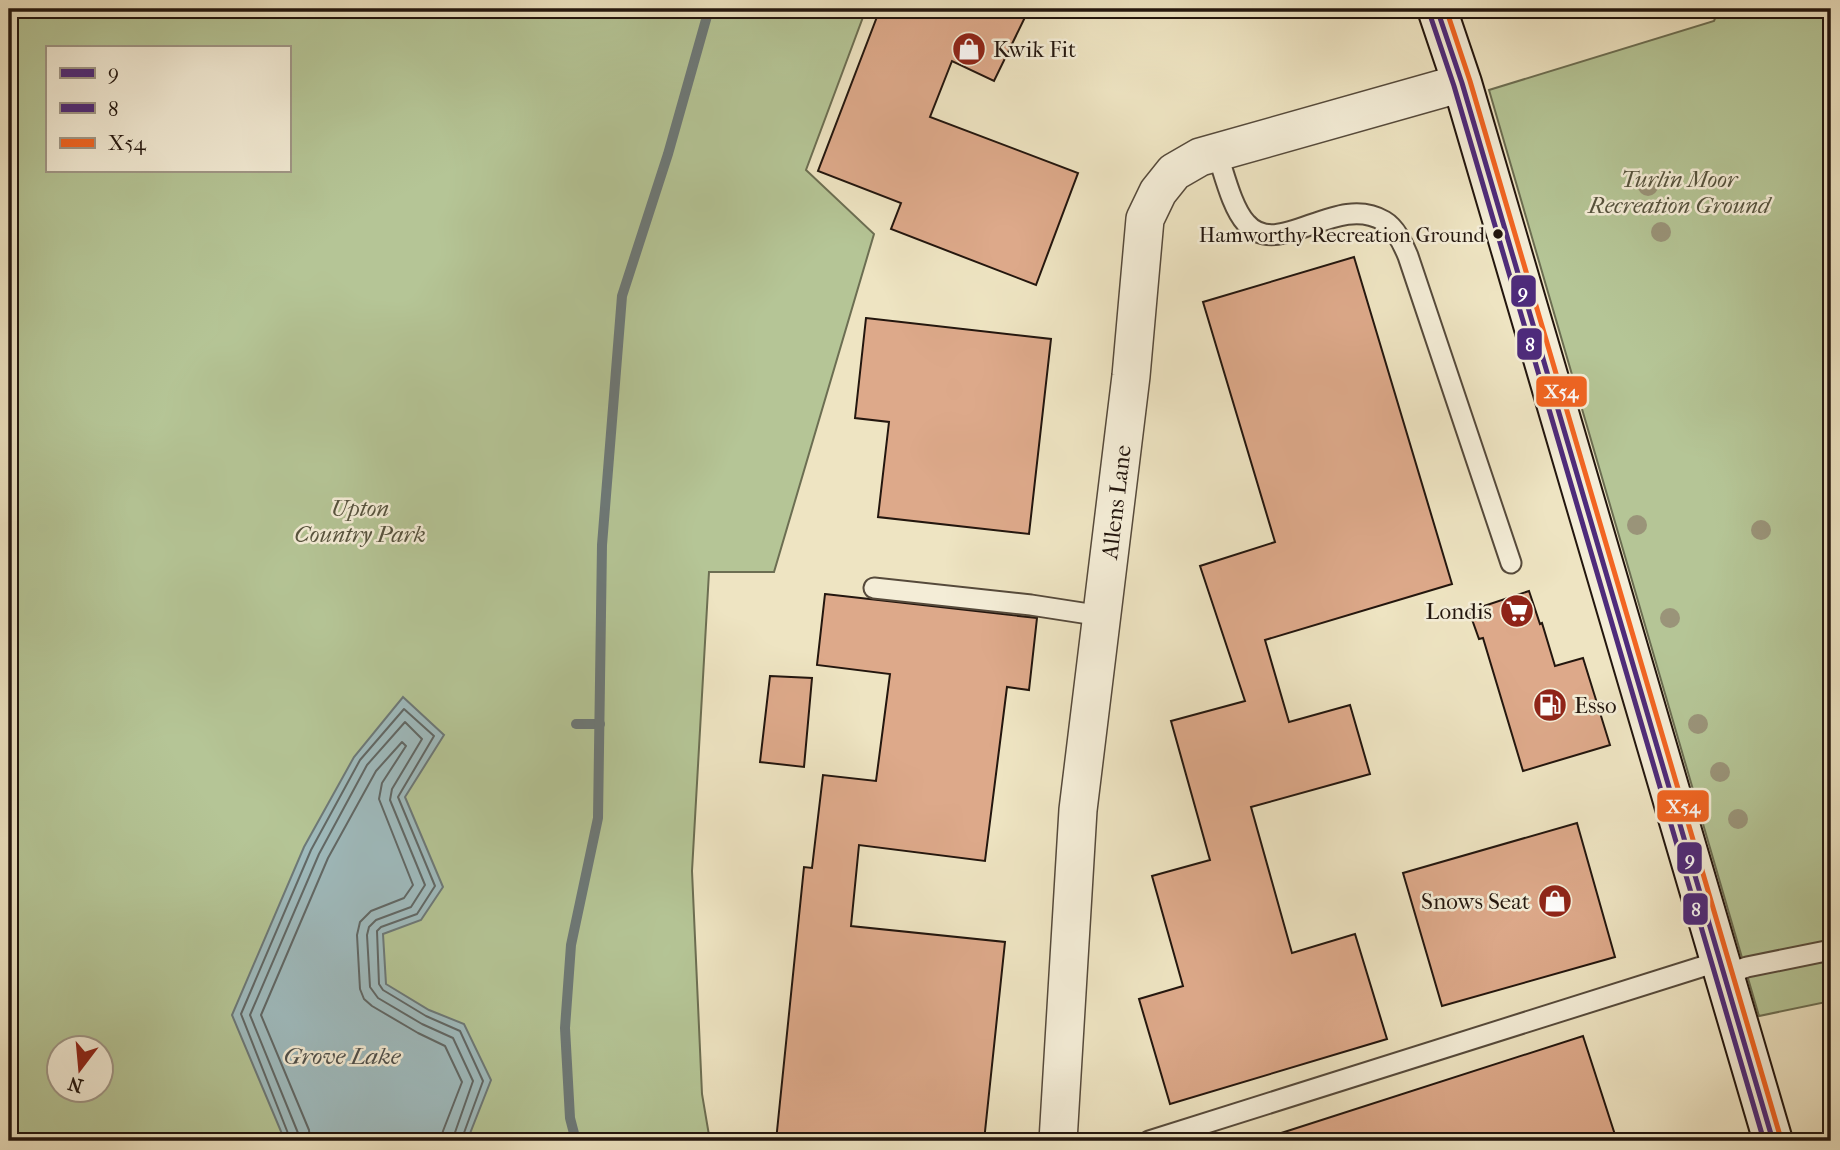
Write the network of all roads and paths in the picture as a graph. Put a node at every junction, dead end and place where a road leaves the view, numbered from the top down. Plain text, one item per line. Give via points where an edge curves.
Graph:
1 (1437, 9) edge
2 (1462, 83) junction
3 (1217, 153) junction
4 (1511, 562) dead end
5 (874, 588) dead end
6 (1102, 616) junction
7 (1831, 950) edge
8 (1722, 968) junction
9 (1058, 1141) edge
10 (1149, 1141) edge
11 (1773, 1141) edge

1 - 2 main road
2 - 3 street, Allens Lane
2 - 8 main road
3 - 4 lane via 1244,222 1257,233 1281,235 1336,216 1360,214 1384,220 1393,229 1429,315
3 - 6 street, Allens Lane via 1174,172 1145,219
5 - 6 lane
6 - 9 street, Allens Lane via 1078,810
7 - 8 lane
8 - 10 lane
8 - 11 main road

